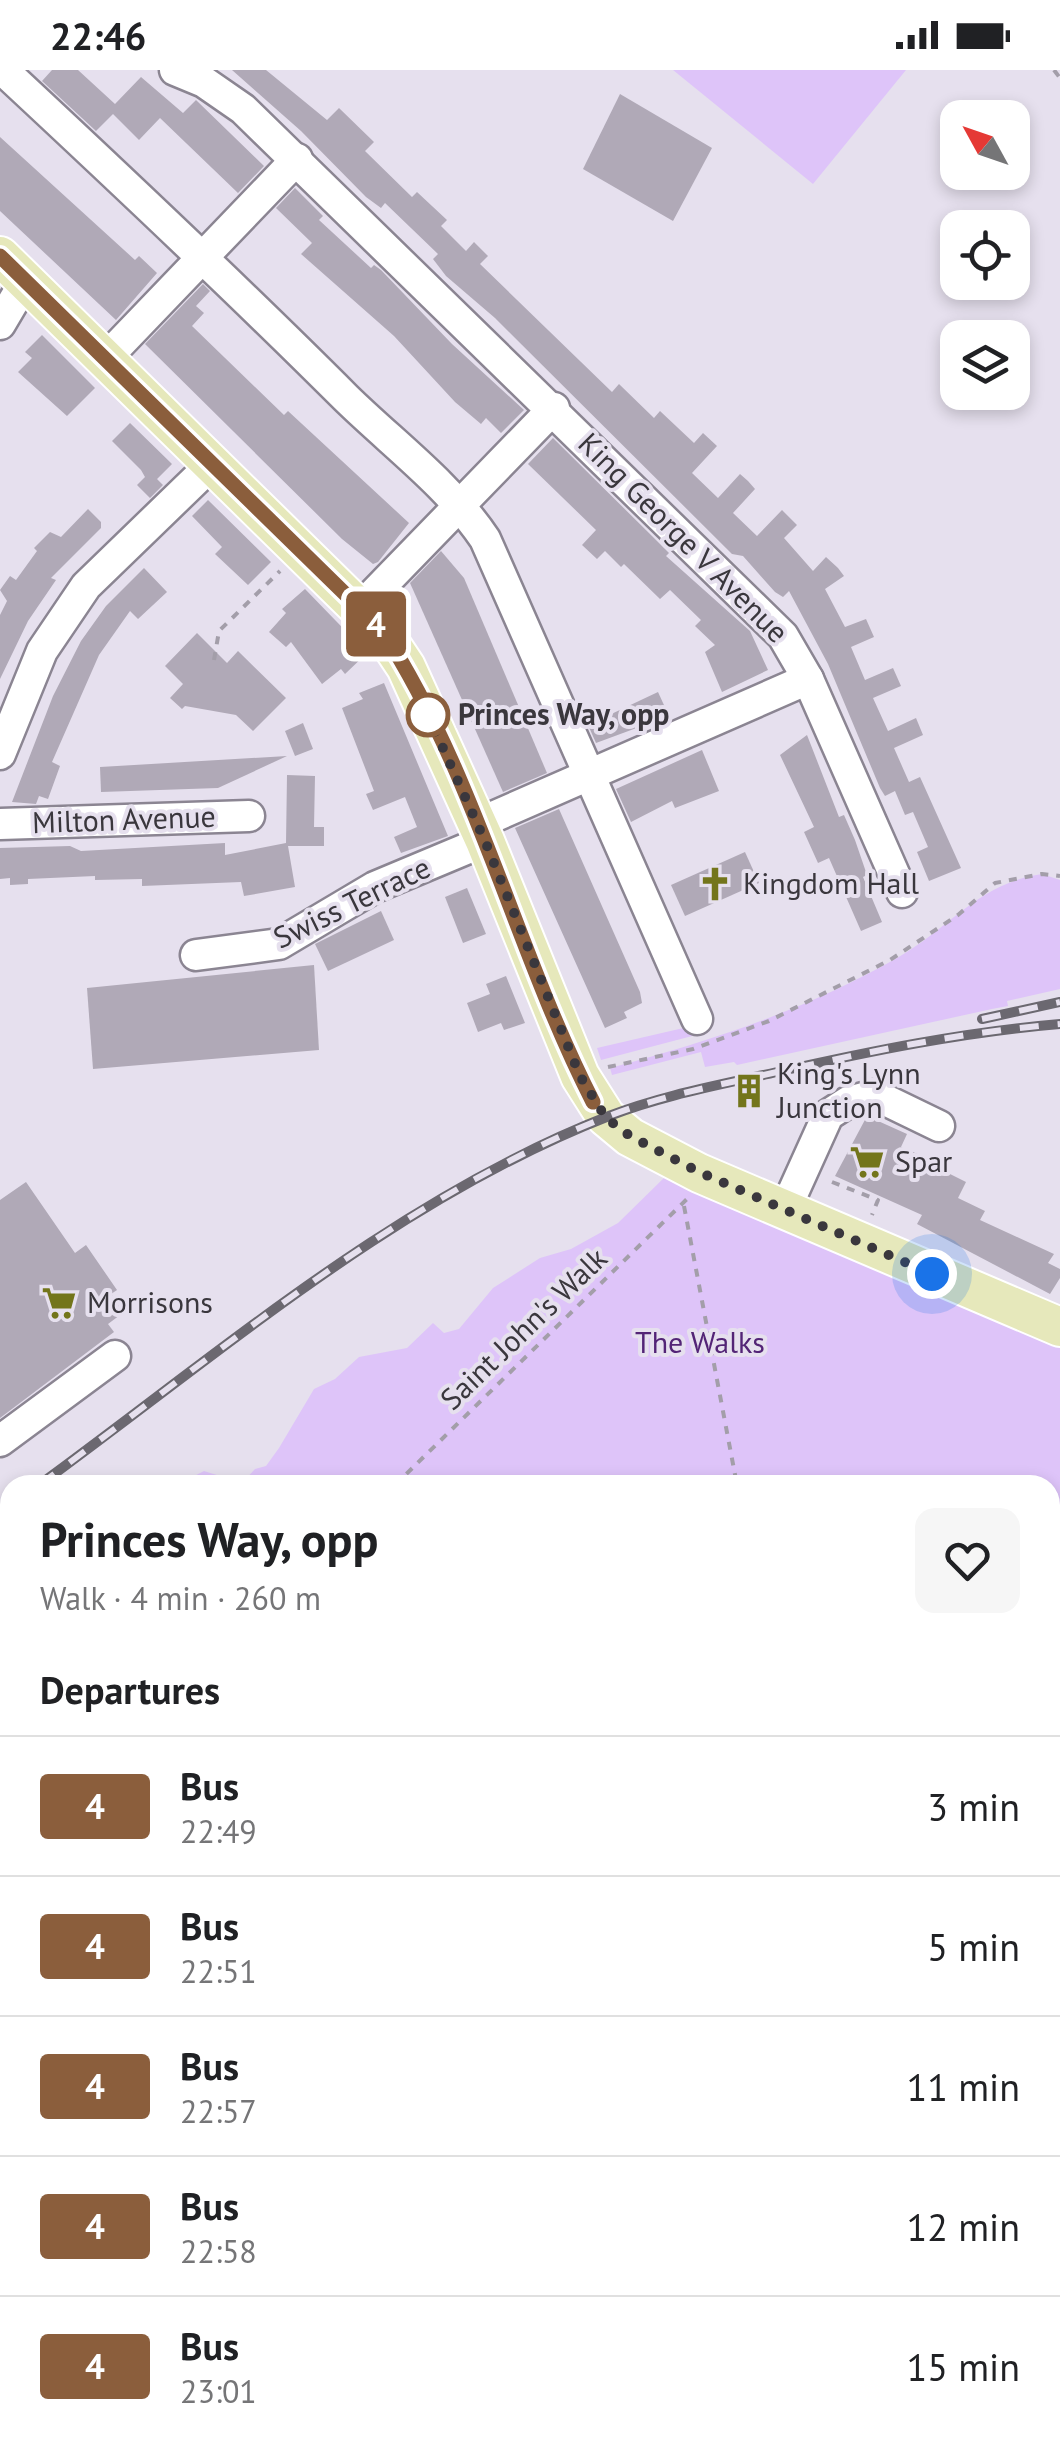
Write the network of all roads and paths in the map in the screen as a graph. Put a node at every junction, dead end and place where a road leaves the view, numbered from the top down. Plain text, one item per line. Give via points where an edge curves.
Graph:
1 (3, 70) edge
2 (175, 70) edge
3 (1054, 70) edge
4 (1060, 78) edge
5 (297, 160) junction
6 (203, 256) junction
7 (13, 268) edge
8 (0, 324) edge
9 (106, 357) junction
10 (554, 408) junction
11 (213, 463) junction
12 (461, 503) junction
13 (298, 552) junction
14 (360, 608) junction
15 (214, 660) dead end
16 (808, 679) junction
17 (0, 754) edge
18 (589, 775) junction
19 (248, 816) dead end
20 (0, 824) edge
21 (481, 833) junction
22 (1060, 876) edge
23 (902, 892) dead end
24 (209, 960) dead end
25 (698, 1020) dead end
26 (594, 1086) junction
27 (939, 1126) dead end
28 (832, 1182) dead end
29 (785, 1210) junction
30 (860, 1242) junction
31 (1060, 1327) edge
32 (115, 1356) dead end
33 (0, 1441) edge
34 (405, 1475) edge
35 (735, 1475) edge

1 - 6 street
2 - 5 street, King George V Avenue via 243,108
3 - 4 path
5 - 6 street
5 - 10 street, King George V Avenue
6 - 9 street
6 - 12 street
7 - 8 street
7 - 9 main road
9 - 11 main road
10 - 12 street, King George V Avenue
10 - 16 street, King George V Avenue via 760,610
11 - 13 main road
11 - 17 street via 86,586 42,651
12 - 14 street, King George V Avenue
12 - 18 street via 485,539
13 - 14 main road
13 - 15 path via 219,631
14 - 21 main road via 406,667
16 - 18 street, Swiss Terrace
16 - 23 street, King George V Avenue
18 - 21 street, Swiss Terrace
18 - 25 street
19 - 20 street, Milton Avenue
21 - 24 street, Swiss Terrace via 279,944
21 - 26 main road
22 - 26 path via 995,883 890,960 769,1021
26 - 29 main road via 630,1136
27 - 29 street via 874,1095 848,1102 828,1116
28 - 30 path via 878,1200
29 - 30 main road
30 - 31 main road
32 - 33 street
34 - 35 path, Saint John's Walk via 684,1206

